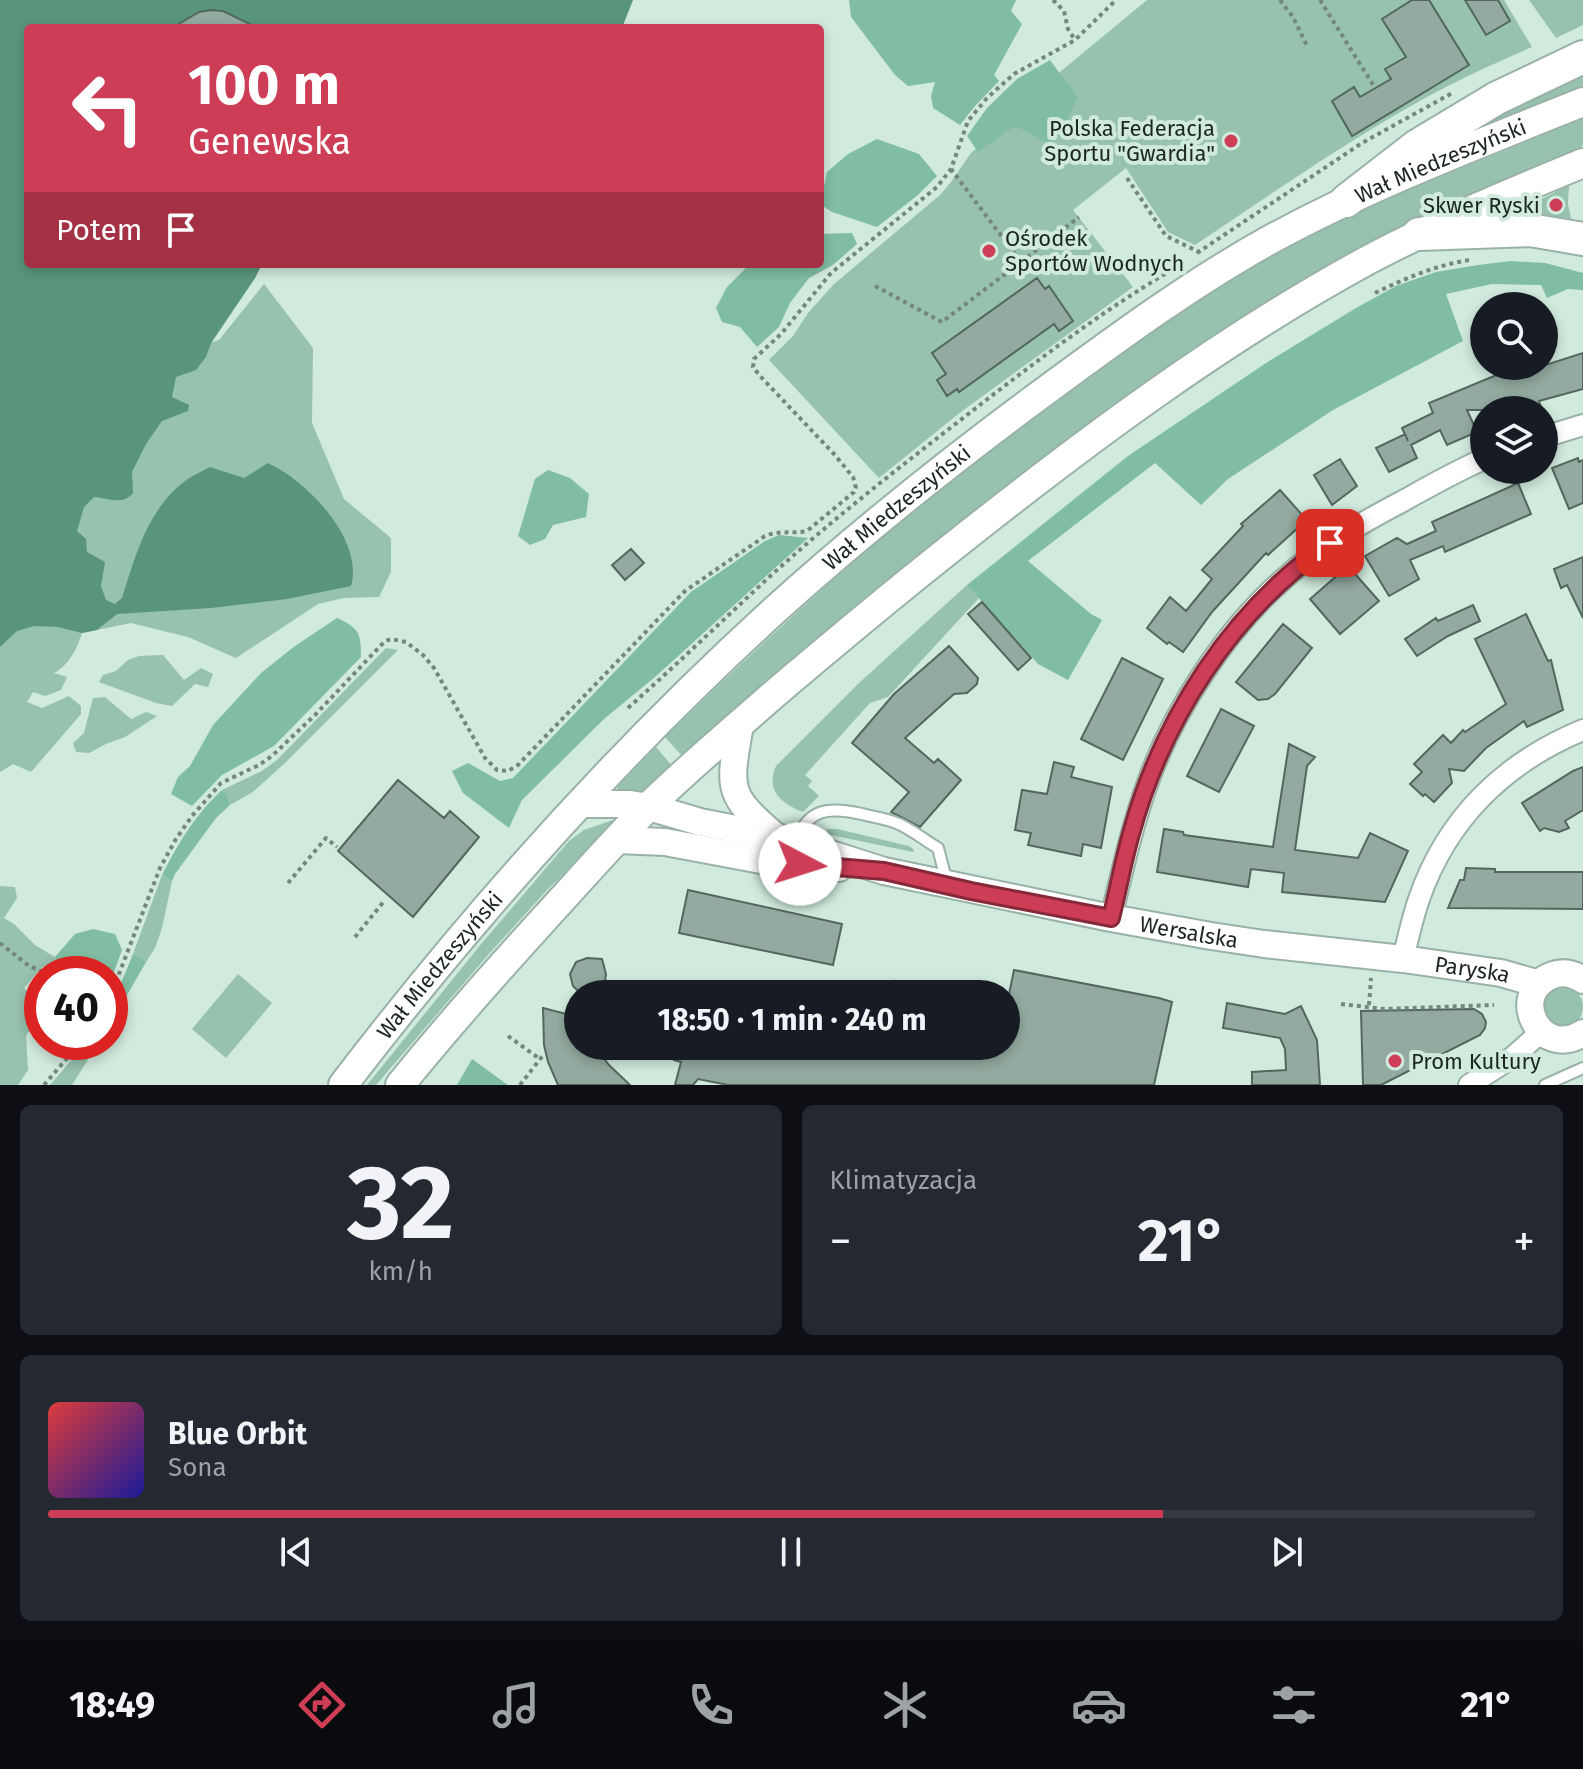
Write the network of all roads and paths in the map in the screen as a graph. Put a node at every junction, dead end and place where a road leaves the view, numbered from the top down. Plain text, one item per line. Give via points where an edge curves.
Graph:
1 (1053, 0) edge
2 (1116, 0) edge
3 (1280, 0) edge
4 (1320, 0) edge
5 (1075, 40) junction
6 (1308, 48) dead end
7 (1583, 57) edge
8 (1375, 88) dead end
9 (1583, 102) edge
10 (1583, 163) edge
11 (951, 169) junction
12 (1127, 178) dead end
13 (1346, 201) junction
14 (1079, 217) dead end
15 (1419, 234) junction
16 (1583, 239) edge
17 (1199, 252) dead end
18 (1476, 259) dead end
19 (1021, 262) junction
20 (875, 286) dead end
21 (1375, 293) dead end
22 (1583, 425) edge
23 (1558, 433) edge
24 (1470, 465) edge
25 (740, 724) junction
26 (1583, 730) edge
27 (580, 804) junction
28 (649, 807) junction
29 (617, 840) junction
30 (337, 847) dead end
31 (791, 848) junction
32 (288, 883) dead end
33 (947, 885) junction
34 (385, 900) dead end
35 (1111, 918) junction
36 (355, 937) dead end
37 (0, 943) edge
38 (126, 956) edge
39 (1403, 959) junction
40 (24, 963) edge
41 (1371, 975) dead end
42 (1582, 978) edge
43 (1539, 984) junction
44 (1341, 1004) dead end
45 (1494, 1005) dead end
46 (1369, 1006) junction
47 (1541, 1032) junction
48 (508, 1036) dead end
49 (1582, 1037) edge
50 (66, 1060) edge
51 (1583, 1068) edge
52 (1481, 1082) edge
53 (44, 1085) edge
54 (343, 1085) edge
55 (400, 1085) edge
56 (520, 1085) edge
57 (1545, 1085) edge

1 - 5 path via 1064,11
2 - 5 path
3 - 6 path
4 - 8 path
5 - 11 path via 1014,74 987,98 968,121
7 - 13 main road via 1497,98 1417,146
9 - 13 main road, Wał Miedzeszyński
10 - 15 main road, Wał Miedzeszyński
11 - 19 path
11 - 38 path via 937,187 831,273 753,362 853,477 854,492 807,531 765,536 685,591 508,771 497,770 485,758 423,655 406,642 385,641 290,741 259,765 221,783 192,816 160,868
12 - 17 path via 1166,236
13 - 27 main road, Wał Miedzeszyński via 1263,244 1178,298 958,457 778,607
14 - 19 path
15 - 16 main road via 1530,230
15 - 25 main road, Wał Miedzeszyński via 1256,327 1078,449 898,589
18 - 21 path via 1424,271
19 - 20 path via 942,322
22 - 23 street
24 - 35 street via 1313,555 1284,578 1229,639 1202,675 1148,781
25 - 28 main road, Wał Miedzeszyński
25 - 31 street via 734,790 750,815
26 - 39 street via 1525,759 1454,828 1419,898
27 - 28 street, Wersalska
27 - 54 main road, Wał Miedzeszyński via 444,959
28 - 29 main road, Wał Miedzeszyński
28 - 31 street, Wersalska
29 - 31 street, Wersalska via 686,844 772,862
29 - 55 main road, Wał Miedzeszyński
30 - 32 path via 326,838
31 - 33 street, Wersalska
31 - 33 lane via 800,828 817,813 839,809 895,822 938,848
33 - 35 street, Wersalska
34 - 36 path
35 - 39 street, Wersalska via 1224,938
37 - 40 path
39 - 43 street, Paryska
41 - 46 path
42 - 43 street via 1558,973
43 - 47 street via 1530,1014
44 - 46 path
45 - 46 path
47 - 49 street via 1560,1040
47 - 52 street
48 - 56 path via 542,1057
50 - 53 path
51 - 57 lane

